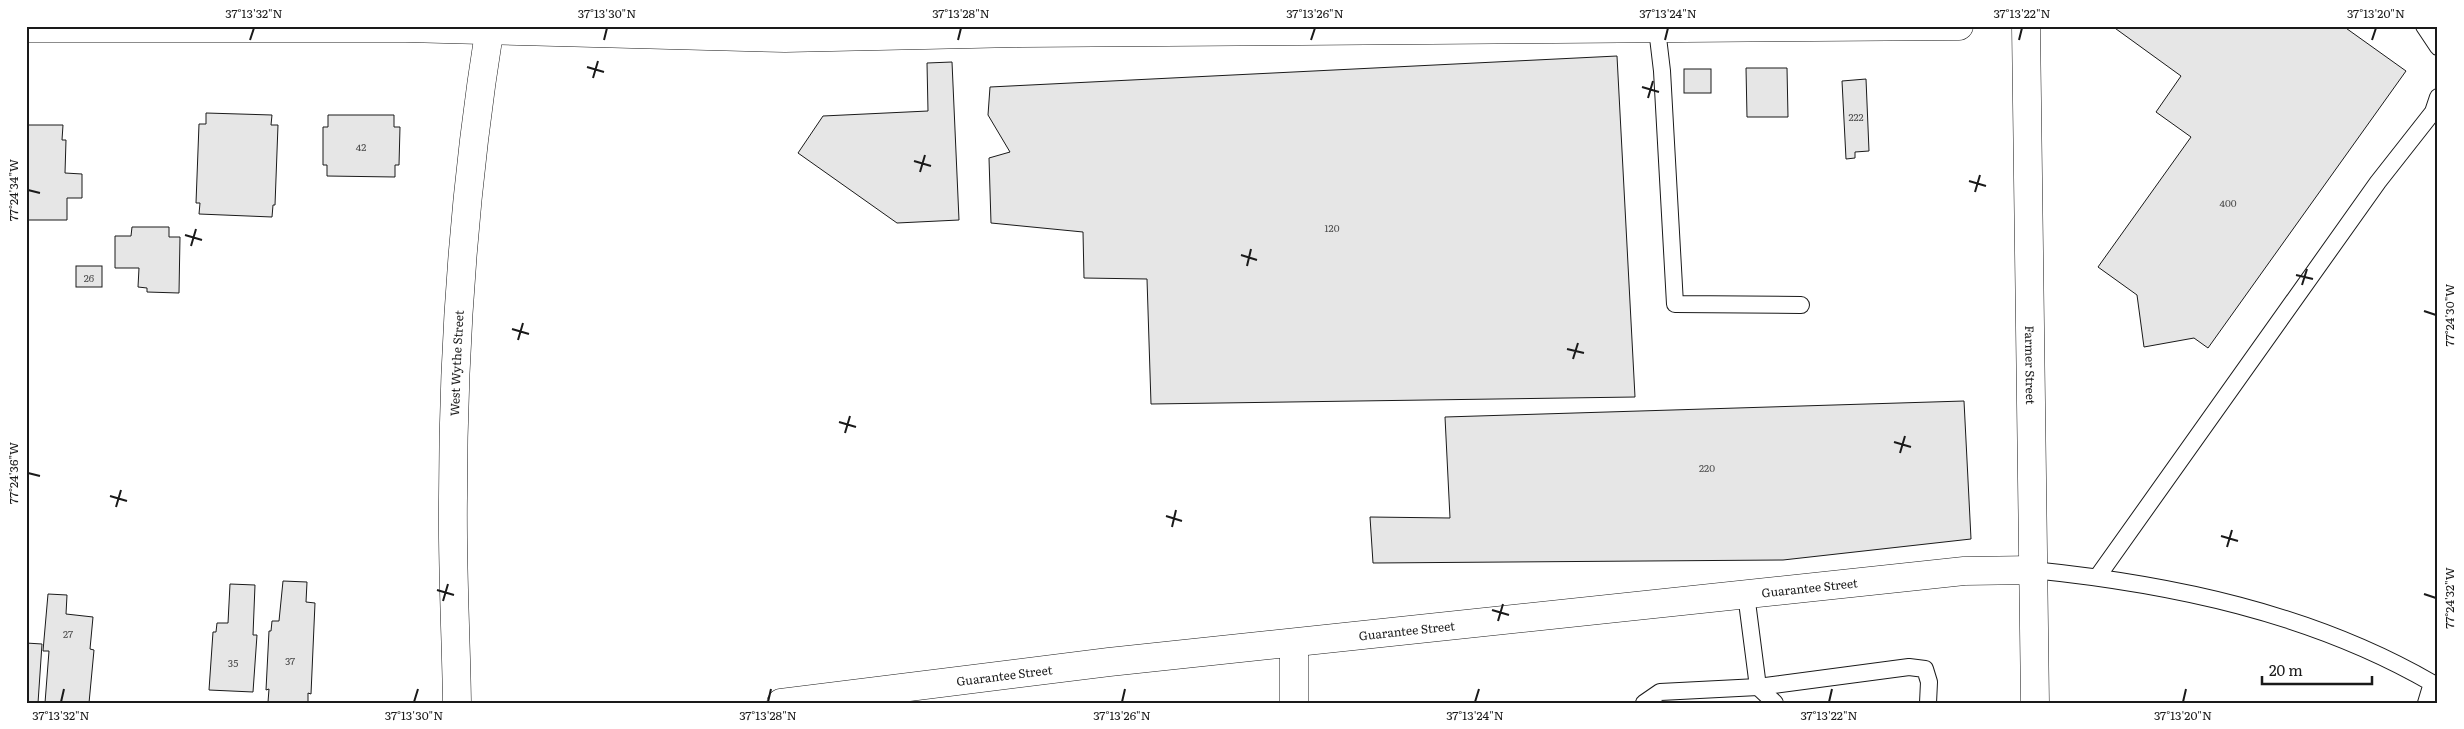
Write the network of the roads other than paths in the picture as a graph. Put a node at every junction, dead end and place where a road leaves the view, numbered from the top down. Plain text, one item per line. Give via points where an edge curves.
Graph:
1 (1959, 26) edge
2 (2026, 26) edge
3 (2424, 26) edge
4 (26, 28) edge
5 (490, 28) edge
6 (1417, 29) edge
7 (1657, 29) junction
8 (2438, 47) edge
9 (2438, 97) edge
10 (1801, 305) dead end
11 (2033, 570) junction
12 (2098, 576) junction
13 (1746, 594) junction
14 (1294, 643) junction
15 (2435, 679) edge
16 (1758, 687) junction
17 (457, 703) edge
18 (781, 703) edge
19 (1294, 703) edge
20 (1644, 703) edge
21 (1775, 703) edge
22 (1928, 703) edge
23 (2035, 703) edge
24 (2426, 703) edge

1 - 7 street
2 - 11 street, Farmer Street
3 - 8 lane
4 - 5 street
5 - 6 street via 785,38
5 - 17 street, West Wythe Street via 463,244 456,367 453,499
6 - 7 street
7 - 10 lane via 1676,304
9 - 12 lane via 2433,112 2378,182
11 - 12 lane
11 - 13 street, Guarantee Street via 1964,571
11 - 23 street, Farmer Street
12 - 15 lane via 2203,596 2302,625
13 - 14 street, Guarantee Street
13 - 16 lane
14 - 18 street, Guarantee Street via 1109,662
14 - 19 street
15 - 24 lane
16 - 20 lane via 1660,692
16 - 21 lane
16 - 22 lane via 1909,667 1924,669 1929,682

